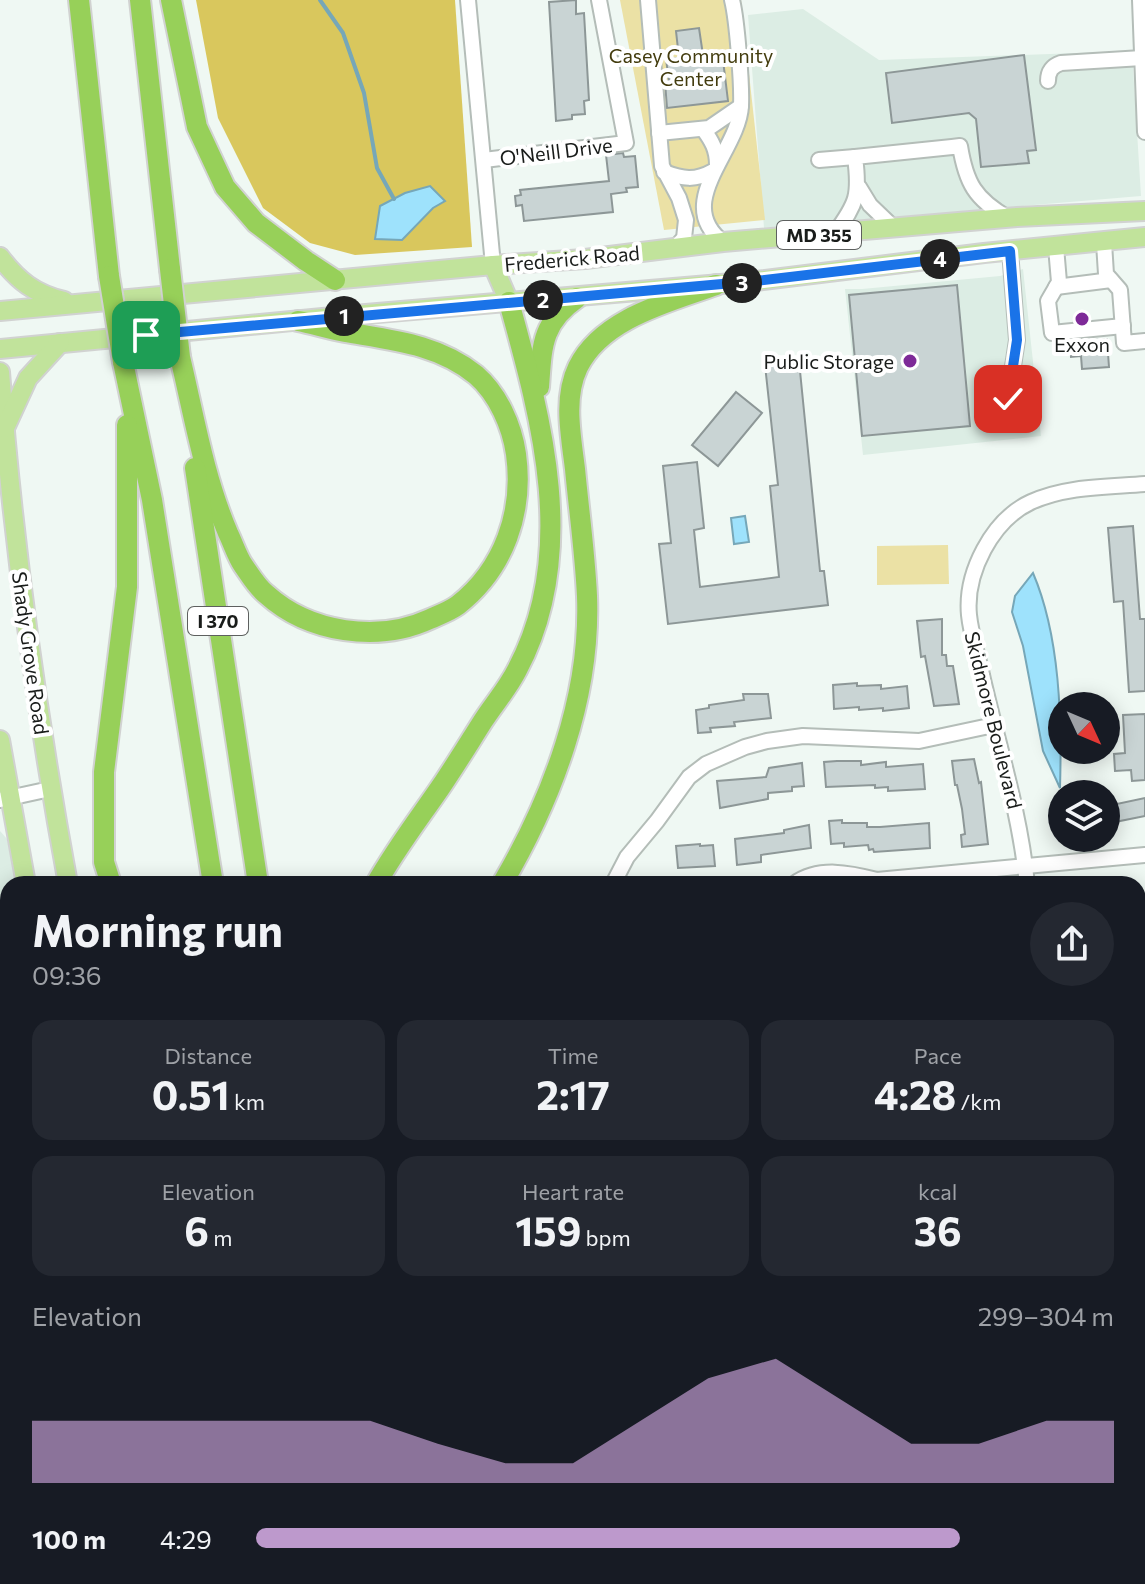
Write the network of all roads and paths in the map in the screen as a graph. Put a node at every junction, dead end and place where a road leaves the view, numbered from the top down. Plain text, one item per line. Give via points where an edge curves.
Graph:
1 (79, 0) edge
2 (140, 0) edge
3 (171, 0) edge
4 (468, 0) edge
5 (599, 0) edge
6 (648, 0) edge
7 (732, 0) edge
8 (1140, 0) edge
9 (1142, 58) junction
10 (1048, 81) dead end
11 (1144, 101) edge
12 (741, 106) junction
13 (703, 129) junction
14 (1145, 132) edge
15 (659, 133) junction
16 (855, 157) junction
17 (484, 160) junction
18 (819, 160) dead end
19 (716, 168) junction
20 (664, 172) junction
21 (859, 187) junction
22 (1145, 211) edge
23 (1008, 218) junction
24 (895, 229) junction
25 (835, 233) junction
26 (1145, 237) edge
27 (723, 242) junction
28 (1104, 243) junction
29 (1056, 247) junction
30 (675, 248) junction
31 (1010, 251) junction
32 (0, 257) edge
33 (493, 265) junction
34 (335, 280) junction
35 (1111, 280) junction
36 (716, 285) junction
37 (1056, 287) junction
38 (577, 298) junction
39 (509, 302) junction
40 (79, 304) junction
41 (0, 311) edge
42 (298, 321) junction
43 (1123, 326) junction
44 (1145, 341) edge
45 (60, 343) junction
46 (0, 349) edge
47 (180, 357) junction
48 (0, 372) edge
49 (125, 372) junction
50 (1008, 399) dead end
51 (538, 411) junction
52 (4, 430) junction
53 (1145, 484) edge
54 (994, 725) junction
55 (0, 740) edge
56 (50, 789) junction
57 (5, 799) edge
58 (1145, 855) edge
59 (1025, 867) junction
60 (24, 876) edge
61 (66, 876) edge
62 (108, 876) edge
63 (212, 876) edge
64 (257, 876) edge
65 (381, 876) edge
66 (507, 876) edge
67 (617, 876) edge
68 (810, 876) edge
69 (856, 876) edge
70 (934, 876) edge
71 (1026, 876) edge

1 - 49 highway, I 370, bridge via 109,276
2 - 47 highway, I 370, bridge
3 - 34 highway via 197,127 225,187 256,223
4 - 17 street, O'Neill Drive
5 - 17 street, O'Neill Drive via 626,143
6 - 15 street
7 - 12 street
8 - 9 street
9 - 10 street via 1061,63 1048,73
9 - 11 street
11 - 14 street
12 - 13 street
12 - 19 street via 731,142
13 - 15 street
13 - 19 street via 717,153
15 - 20 street
16 - 18 street
16 - 21 street
16 - 23 street via 960,146 964,175 976,194
17 - 33 street, O'Neill Drive
19 - 20 street via 689,179
19 - 27 street via 707,184 706,212 708,225
20 - 30 street via 686,220 684,238
21 - 24 street
21 - 25 street
22 - 23 main road, Frederick Road / MD 355
23 - 24 main road, Frederick Road / MD 355
24 - 25 main road, Frederick Road / MD 355
25 - 27 main road, Frederick Road / MD 355
26 - 28 main road, Frederick Road / MD 355
27 - 30 main road, Frederick Road / MD 355
28 - 29 main road, Frederick Road / MD 355
28 - 35 street
29 - 31 main road, Frederick Road / MD 355
29 - 37 street
30 - 33 main road, Frederick Road / MD 355
31 - 36 main road, Frederick Road / MD 355
31 - 50 street via 1017,340
32 - 40 main road via 18,279 43,296
33 - 34 main road, Frederick Road / MD 355
33 - 39 main road, O'Neill Drive
34 - 40 main road, Frederick Road / MD 355
35 - 37 street
35 - 43 street via 1120,290
36 - 38 main road, Frederick Road / MD 355
36 - 66 highway via 641,313 604,335 577,369 568,403 587,597 580,691 527,841
37 - 43 street via 1048,301 1052,333
38 - 39 main road, Frederick Road / MD 355
38 - 51 highway via 550,322 541,355
39 - 42 main road, Frederick Road / MD 355
39 - 51 highway
40 - 41 main road, Frederick Road / MD 355
42 - 45 main road, Frederick Road / MD 355
42 - 47 highway via 435,351 475,375 494,394 514,436 518,469 513,526 502,554 456,607 384,633 317,624 264,593 241,562 215,498
43 - 44 street via 1124,343
45 - 46 main road, Frederick Road / MD 355
45 - 52 main road via 28,378
47 - 64 highway, I 370
48 - 52 main road, Shady Grove Road
49 - 62 highway via 127,587 104,772
49 - 63 highway, I 370 via 152,500
51 - 65 highway via 552,540 534,632 517,672
52 - 56 main road, Shady Grove Road
53 - 54 street, Skidmore Boulevard via 1073,489 1031,502 997,530 981,554 969,613
54 - 59 street, Skidmore Boulevard
54 - 67 street via 919,741 803,736 745,747 689,777
55 - 57 main road
56 - 57 street
56 - 61 main road, Shady Grove Road
57 - 60 main road
58 - 59 street
59 - 70 street
59 - 71 street, Skidmore Boulevard
68 - 69 street

